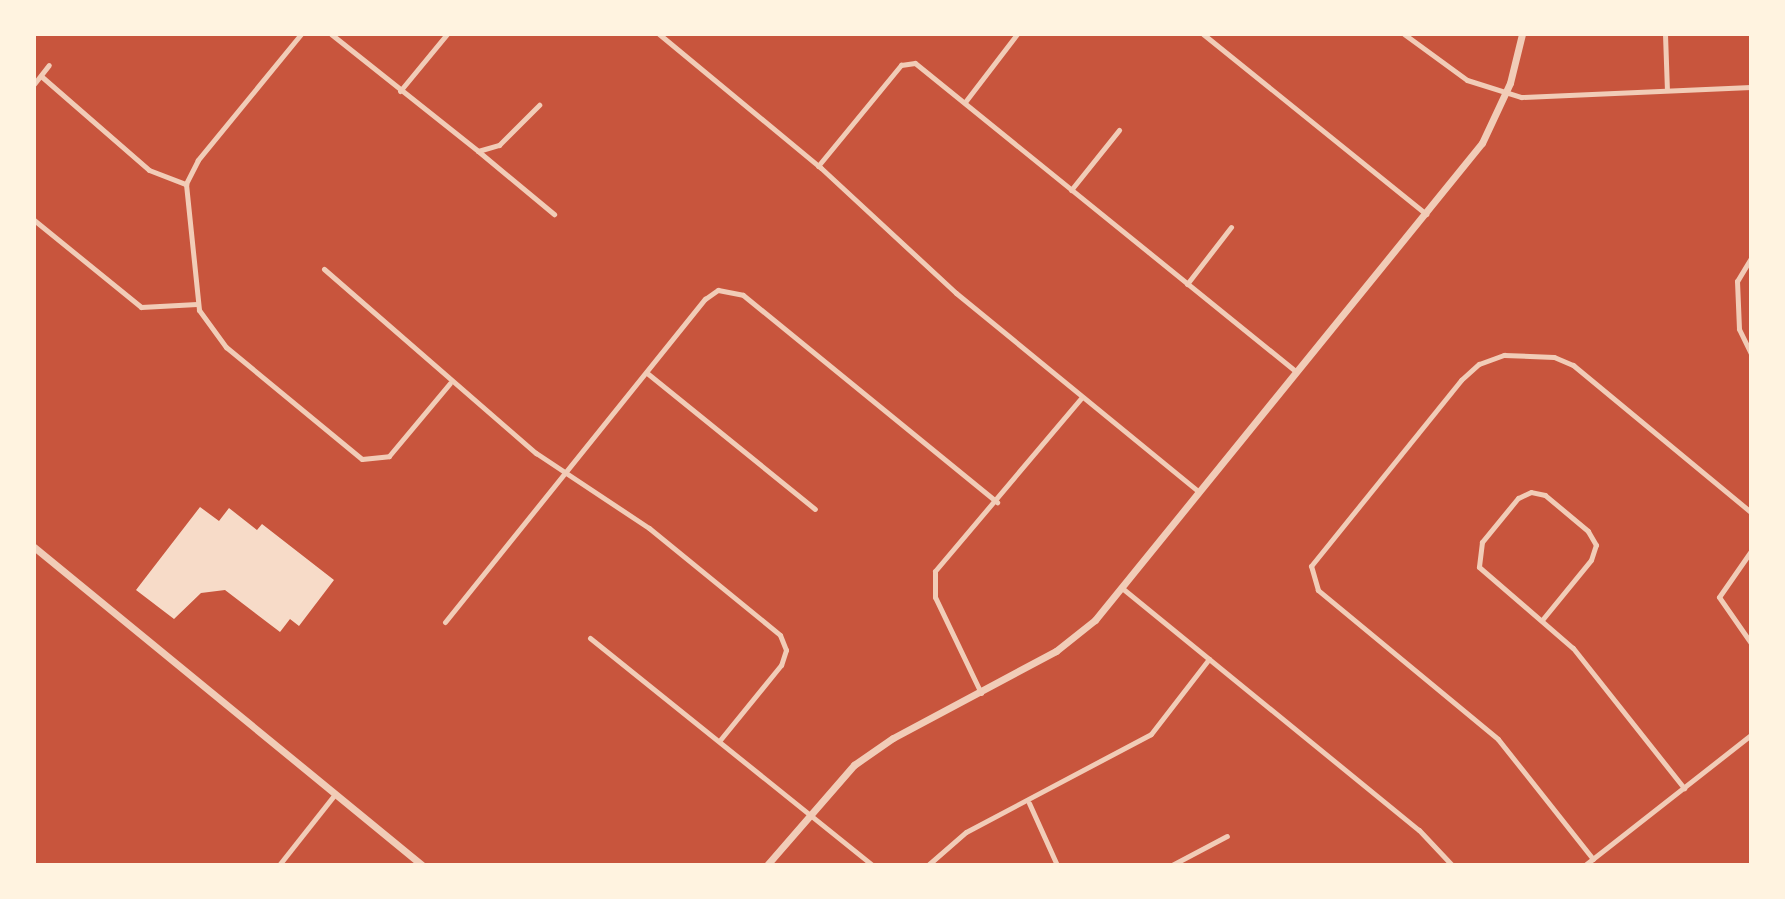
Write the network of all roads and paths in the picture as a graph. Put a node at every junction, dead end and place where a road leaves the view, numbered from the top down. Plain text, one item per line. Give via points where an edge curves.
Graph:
1 (301, 34) edge
2 (331, 34) edge
3 (447, 34) edge
4 (659, 34) edge
5 (1017, 34) edge
6 (1203, 34) edge
7 (1404, 34) edge
8 (1522, 34) edge
9 (1665, 34) edge
10 (49, 65) dead end
11 (41, 76) junction
12 (34, 84) edge
13 (1751, 87) edge
14 (1667, 90) junction
15 (400, 91) junction
16 (1506, 94) junction
17 (965, 102) junction
18 (539, 105) dead end
19 (1119, 130) dead end
20 (478, 151) junction
21 (818, 166) junction
22 (186, 184) junction
23 (1071, 190) junction
24 (554, 214) dead end
25 (1426, 214) junction
26 (34, 220) edge
27 (1231, 227) dead end
28 (1751, 258) edge
29 (324, 269) dead end
30 (1187, 284) junction
31 (197, 304) junction
32 (1751, 354) edge
33 (1297, 372) junction
34 (647, 373) junction
35 (450, 383) junction
36 (1081, 398) junction
37 (565, 474) junction
38 (1199, 492) junction
39 (997, 502) junction
40 (815, 509) dead end
41 (1751, 512) edge
42 (34, 547) edge
43 (1751, 551) edge
44 (1122, 588) junction
45 (1542, 620) junction
46 (445, 622) dead end
47 (590, 638) dead end
48 (1751, 643) edge
49 (1209, 659) junction
50 (982, 694) junction
51 (1751, 735) edge
52 (720, 740) junction
53 (1684, 788) junction
54 (335, 794) junction
55 (1029, 803) junction
56 (810, 812) junction
57 (1227, 836) dead end
58 (1593, 859) junction
59 (279, 865) edge
60 (422, 865) edge
61 (767, 865) edge
62 (872, 865) edge
63 (928, 865) edge
64 (1057, 865) edge
65 (1172, 865) edge
66 (1452, 865) edge
67 (1585, 865) edge

1 - 22 street via 198,160
2 - 15 street
3 - 15 street
4 - 21 street
5 - 17 street
6 - 25 street
7 - 16 street via 1454,73
8 - 16 street
9 - 14 street
10 - 11 street
11 - 12 street
11 - 22 street via 149,170
13 - 14 street
14 - 16 street via 1547,99
15 - 20 street
16 - 25 street via 1482,143
17 - 21 street via 919,65 904,63
17 - 23 street
18 - 20 street via 499,145
19 - 23 street
20 - 24 street
21 - 36 street
22 - 31 street
23 - 30 street
25 - 33 street
26 - 31 street via 141,307
27 - 30 street
28 - 32 street via 1737,281 1739,329
29 - 35 street
30 - 33 street
31 - 35 street via 226,347 362,459 389,456
33 - 38 street
34 - 37 street
34 - 39 street via 705,299 730,289
34 - 40 street
35 - 37 street
36 - 38 street
36 - 39 street
37 - 46 street
37 - 52 street via 649,528 785,643 781,665
38 - 44 street
39 - 50 street via 935,571 935,597
41 - 58 street via 1573,365 1554,357 1504,355 1479,364 1461,380 1311,566 1318,590 1498,739
42 - 54 street
43 - 48 street via 1719,597
44 - 49 street
44 - 50 street via 1078,638
45 - 45 street via 1592,558 1596,545 1588,531 1545,495 1531,492 1516,500 1482,542 1477,559 1482,571
45 - 53 street via 1587,662
47 - 52 street
49 - 55 street via 1151,734
49 - 66 street via 1419,830
50 - 56 street via 893,738 854,765
51 - 53 street
52 - 56 street
53 - 58 street
54 - 59 street
54 - 60 street
55 - 63 street via 966,832
55 - 64 street
56 - 61 street
56 - 62 street
57 - 65 street
58 - 67 street

